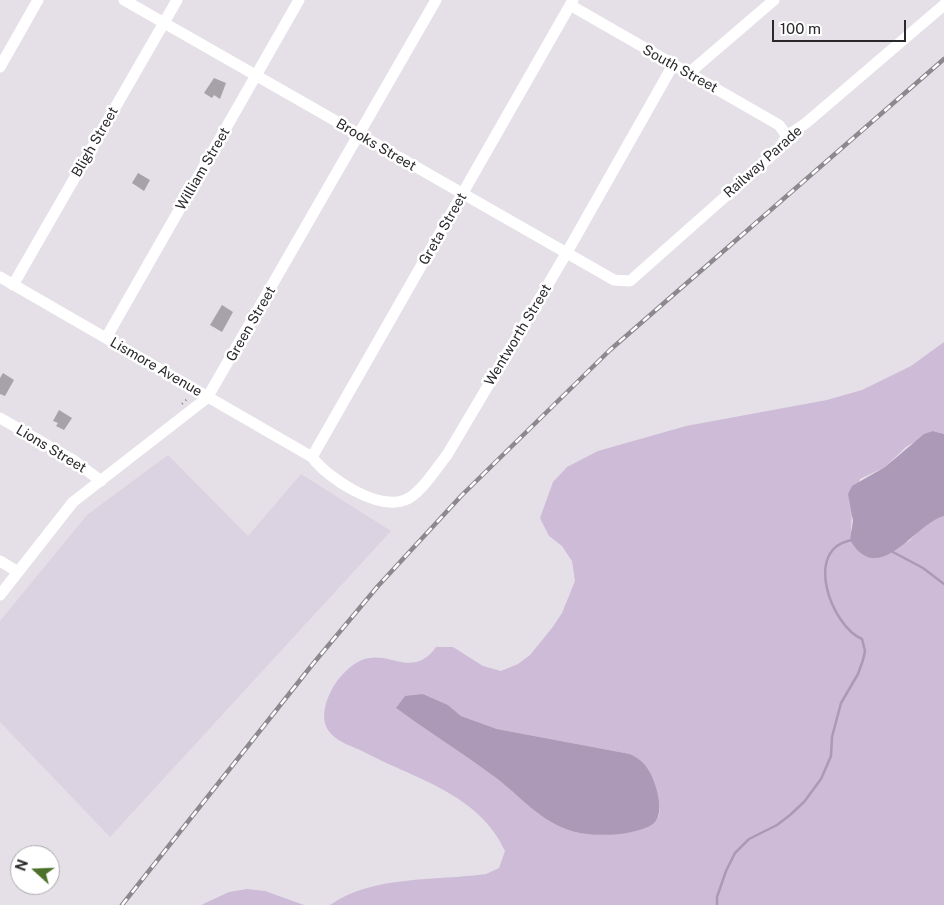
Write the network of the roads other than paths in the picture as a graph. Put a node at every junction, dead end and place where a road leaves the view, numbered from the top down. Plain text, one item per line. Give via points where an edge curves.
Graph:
1 (38, 0) edge
2 (124, 0) edge
3 (177, 0) edge
4 (299, 0) edge
5 (436, 0) edge
6 (774, 0) edge
7 (571, 3) edge
8 (944, 5) edge
9 (164, 23) junction
10 (673, 65) junction
11 (0, 67) edge
12 (689, 73) junction
13 (256, 76) junction
14 (359, 135) junction
15 (787, 136) junction
16 (463, 194) junction
17 (566, 254) junction
18 (0, 277) edge
19 (630, 281) joint
20 (13, 285) junction
21 (106, 338) junction
22 (207, 398) junction
23 (0, 418) edge
24 (312, 457) junction
25 (101, 481) junction
26 (0, 562) edge
27 (18, 572) junction
28 (0, 595) edge

1 - 11 street
2 - 9 street, Brooks Street
3 - 9 street, Bligh Street
4 - 13 street, William Street
5 - 14 street, Green Street
6 - 12 street
7 - 10 street, South Street
7 - 16 street, Greta Street
8 - 15 street, Railway Parade
9 - 13 street, Brooks Street
9 - 20 street, Bligh Street
10 - 12 street, South Street
10 - 17 street, Wentworth Street
12 - 15 street, South Street via 779,125
13 - 14 street, Brooks Street
13 - 21 street, William Street
14 - 16 street, Brooks Street
14 - 22 street, Green Street
15 - 19 street, Railway Parade via 779,149
16 - 17 street, Brooks Street
16 - 24 street, Greta Street
17 - 19 street, Brooks Street via 614,280
17 - 24 street, Wentworth Street via 447,455 426,482 406,500 388,504 371,498 320,468
18 - 20 street, Lismore Avenue
20 - 21 street, Lismore Avenue
21 - 22 street, Lismore Avenue
22 - 24 street, Lismore Avenue
22 - 25 street, Green Street
23 - 25 street, Lions Street via 73,460
25 - 27 street, Green Street via 73,502
26 - 27 street
27 - 28 street, Green Street

